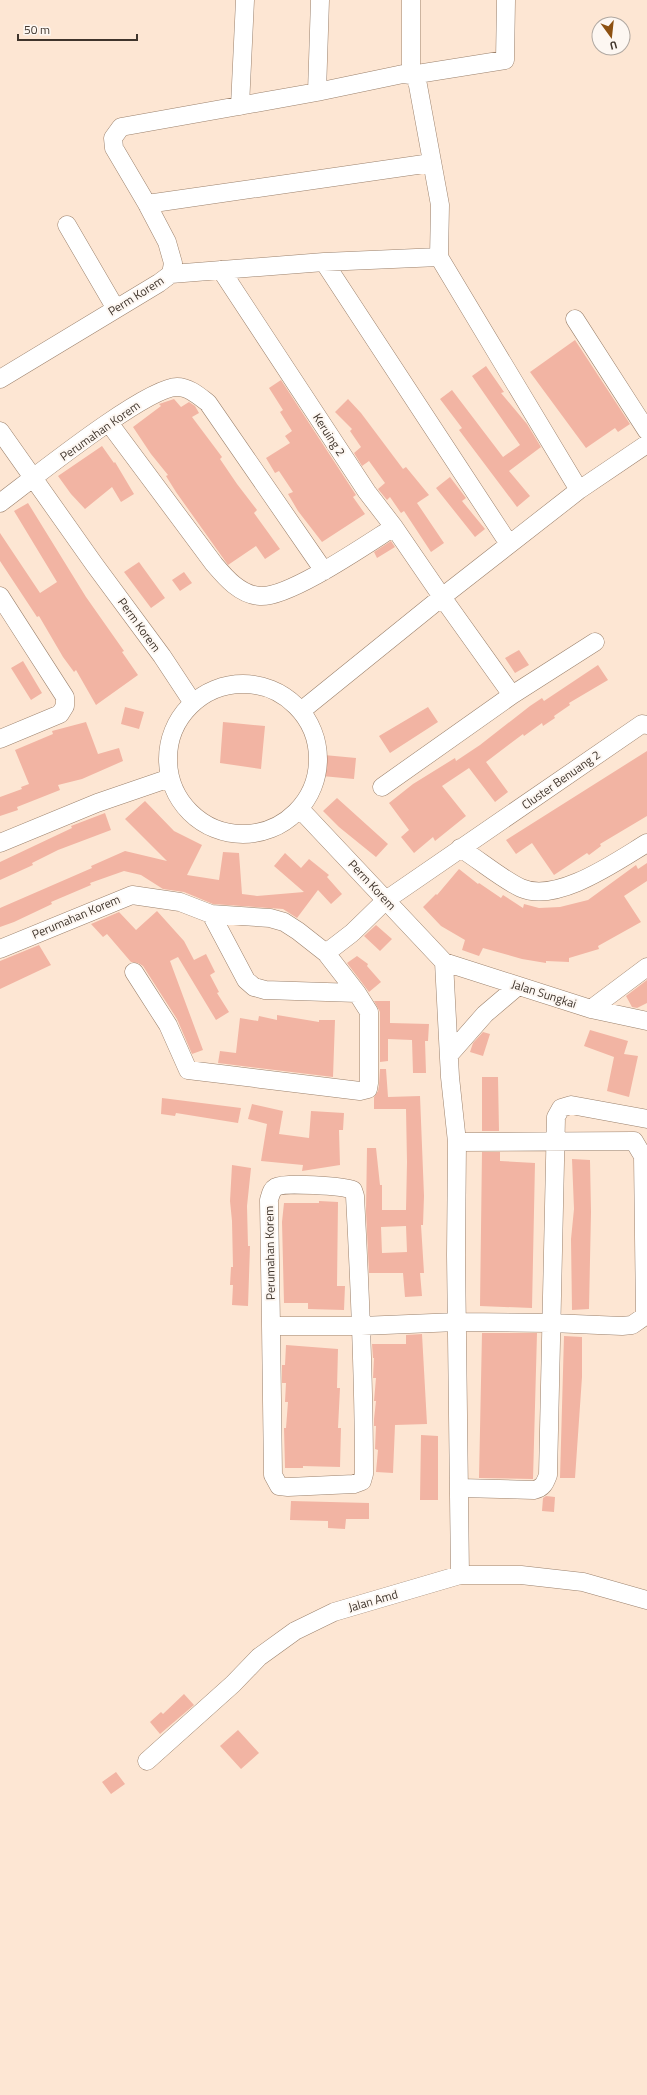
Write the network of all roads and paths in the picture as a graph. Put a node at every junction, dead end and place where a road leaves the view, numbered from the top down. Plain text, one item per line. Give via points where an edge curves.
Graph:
1 (245, 0) edge
2 (320, 0) edge
3 (411, 0) edge
4 (506, 0) edge
5 (411, 75) junction
6 (317, 92) junction
7 (240, 106) junction
8 (431, 163) junction
9 (147, 204) junction
10 (67, 225) dead end
11 (439, 257) junction
12 (324, 262) junction
13 (221, 270) junction
14 (171, 274) junction
15 (116, 309) junction
16 (575, 319) dead end
17 (0, 379) edge
18 (109, 423) junction
19 (0, 431) edge
20 (647, 431) edge
21 (647, 444) edge
22 (34, 478) junction
23 (579, 490) junction
24 (0, 503) edge
25 (394, 527) junction
26 (510, 544) junction
27 (324, 571) junction
28 (0, 596) edge
29 (442, 597) junction
30 (595, 642) dead end
31 (512, 695) junction
32 (193, 703) junction
33 (302, 711) junction
34 (647, 725) edge
35 (0, 739) edge
36 (170, 778) junction
37 (382, 787) dead end
38 (300, 809) junction
39 (0, 843) edge
40 (647, 843) edge
41 (460, 848) junction
42 (386, 900) junction
43 (211, 914) junction
44 (0, 949) edge
45 (326, 953) junction
46 (444, 962) junction
47 (647, 967) edge
48 (134, 972) dead end
49 (518, 986) junction
50 (357, 993) junction
51 (591, 1009) junction
52 (647, 1021) edge
53 (449, 1055) junction
54 (647, 1119) edge
55 (457, 1142) junction
56 (554, 1142) junction
57 (645, 1156) edge
58 (646, 1296) edge
59 (457, 1322) junction
60 (551, 1323) junction
61 (271, 1326) junction
62 (362, 1326) junction
63 (460, 1488) junction
64 (460, 1575) junction
65 (647, 1600) edge
66 (147, 1761) dead end

1 - 7 street
2 - 6 street
3 - 5 street
4 - 5 street via 505,60
5 - 6 street via 403,74
5 - 8 street via 417,80
6 - 7 street
7 - 9 street, Perm Korem via 121,127 113,138 114,148
8 - 9 street
8 - 11 street via 440,205
9 - 14 street, Perm Korem via 171,253
10 - 15 street
11 - 12 street
11 - 23 street
12 - 13 street
12 - 26 street
13 - 14 street
13 - 25 street, Keruing 2 via 367,492
14 - 15 street, Perm Korem
15 - 17 street, Perm Korem
16 - 20 street
18 - 22 street, Perumahan Korem
18 - 27 street via 214,564 232,584 259,596 274,595
18 - 27 street, Perumahan Korem via 131,406 164,389 177,386 187,389 208,403
19 - 22 street, Perm Korem
21 - 23 street
22 - 24 street, Perumahan Korem
22 - 32 street, Perm Korem
23 - 26 street
25 - 27 street
25 - 29 street, Keruing 2
26 - 29 street
28 - 35 street via 65,697 65,706 60,714
29 - 31 street, Keruing 2
29 - 33 street
30 - 31 street
31 - 37 street
32 - 33 street via 213,690 236,684 261,686 283,695
32 - 36 street via 176,725 168,751
33 - 38 street via 314,734 319,760 313,786
34 - 41 street, Cluster Benuang 2 via 642,724
36 - 38 street via 181,802 201,821 225,832 252,834 272,828
36 - 39 street via 90,806
38 - 42 street, Perm Korem
40 - 41 street via 583,880 556,890 522,888
41 - 42 street
42 - 45 street via 352,933
42 - 46 street, Perm Korem
43 - 44 street, Perumahan Korem via 180,902 132,895
43 - 45 street, Perumahan Korem via 270,918 284,922
43 - 50 street via 246,980 254,986 265,990
45 - 50 street, Perumahan Korem
46 - 49 street, Jalan Sungkai
46 - 53 street
47 - 51 street
48 - 50 street, Perumahan Korem via 168,1024 188,1070 360,1091 368,1089 369,1083 369,1012
49 - 51 street, Jalan Sungkai
49 - 53 street via 484,1014
51 - 52 street, Jalan Sungkai
53 - 55 street
54 - 56 street via 571,1106 561,1108 556,1117
55 - 56 street
55 - 59 street
56 - 57 street via 634,1141
56 - 60 street
57 - 58 street
58 - 60 street via 645,1316 632,1325
59 - 60 street
59 - 62 street
59 - 63 street
60 - 63 street via 546,1482 541,1488 534,1490
61 - 62 street
61 - 62 street, Perumahan Korem via 271,1191 278,1186 312,1185 353,1190
61 - 62 street, Perumahan Korem via 272,1461 275,1481 279,1486 288,1487 354,1484 362,1481
63 - 64 street
64 - 65 street, Jalan Amd via 522,1575 583,1582
64 - 66 street, Jalan Amd via 334,1612 295,1631 259,1657 233,1684

